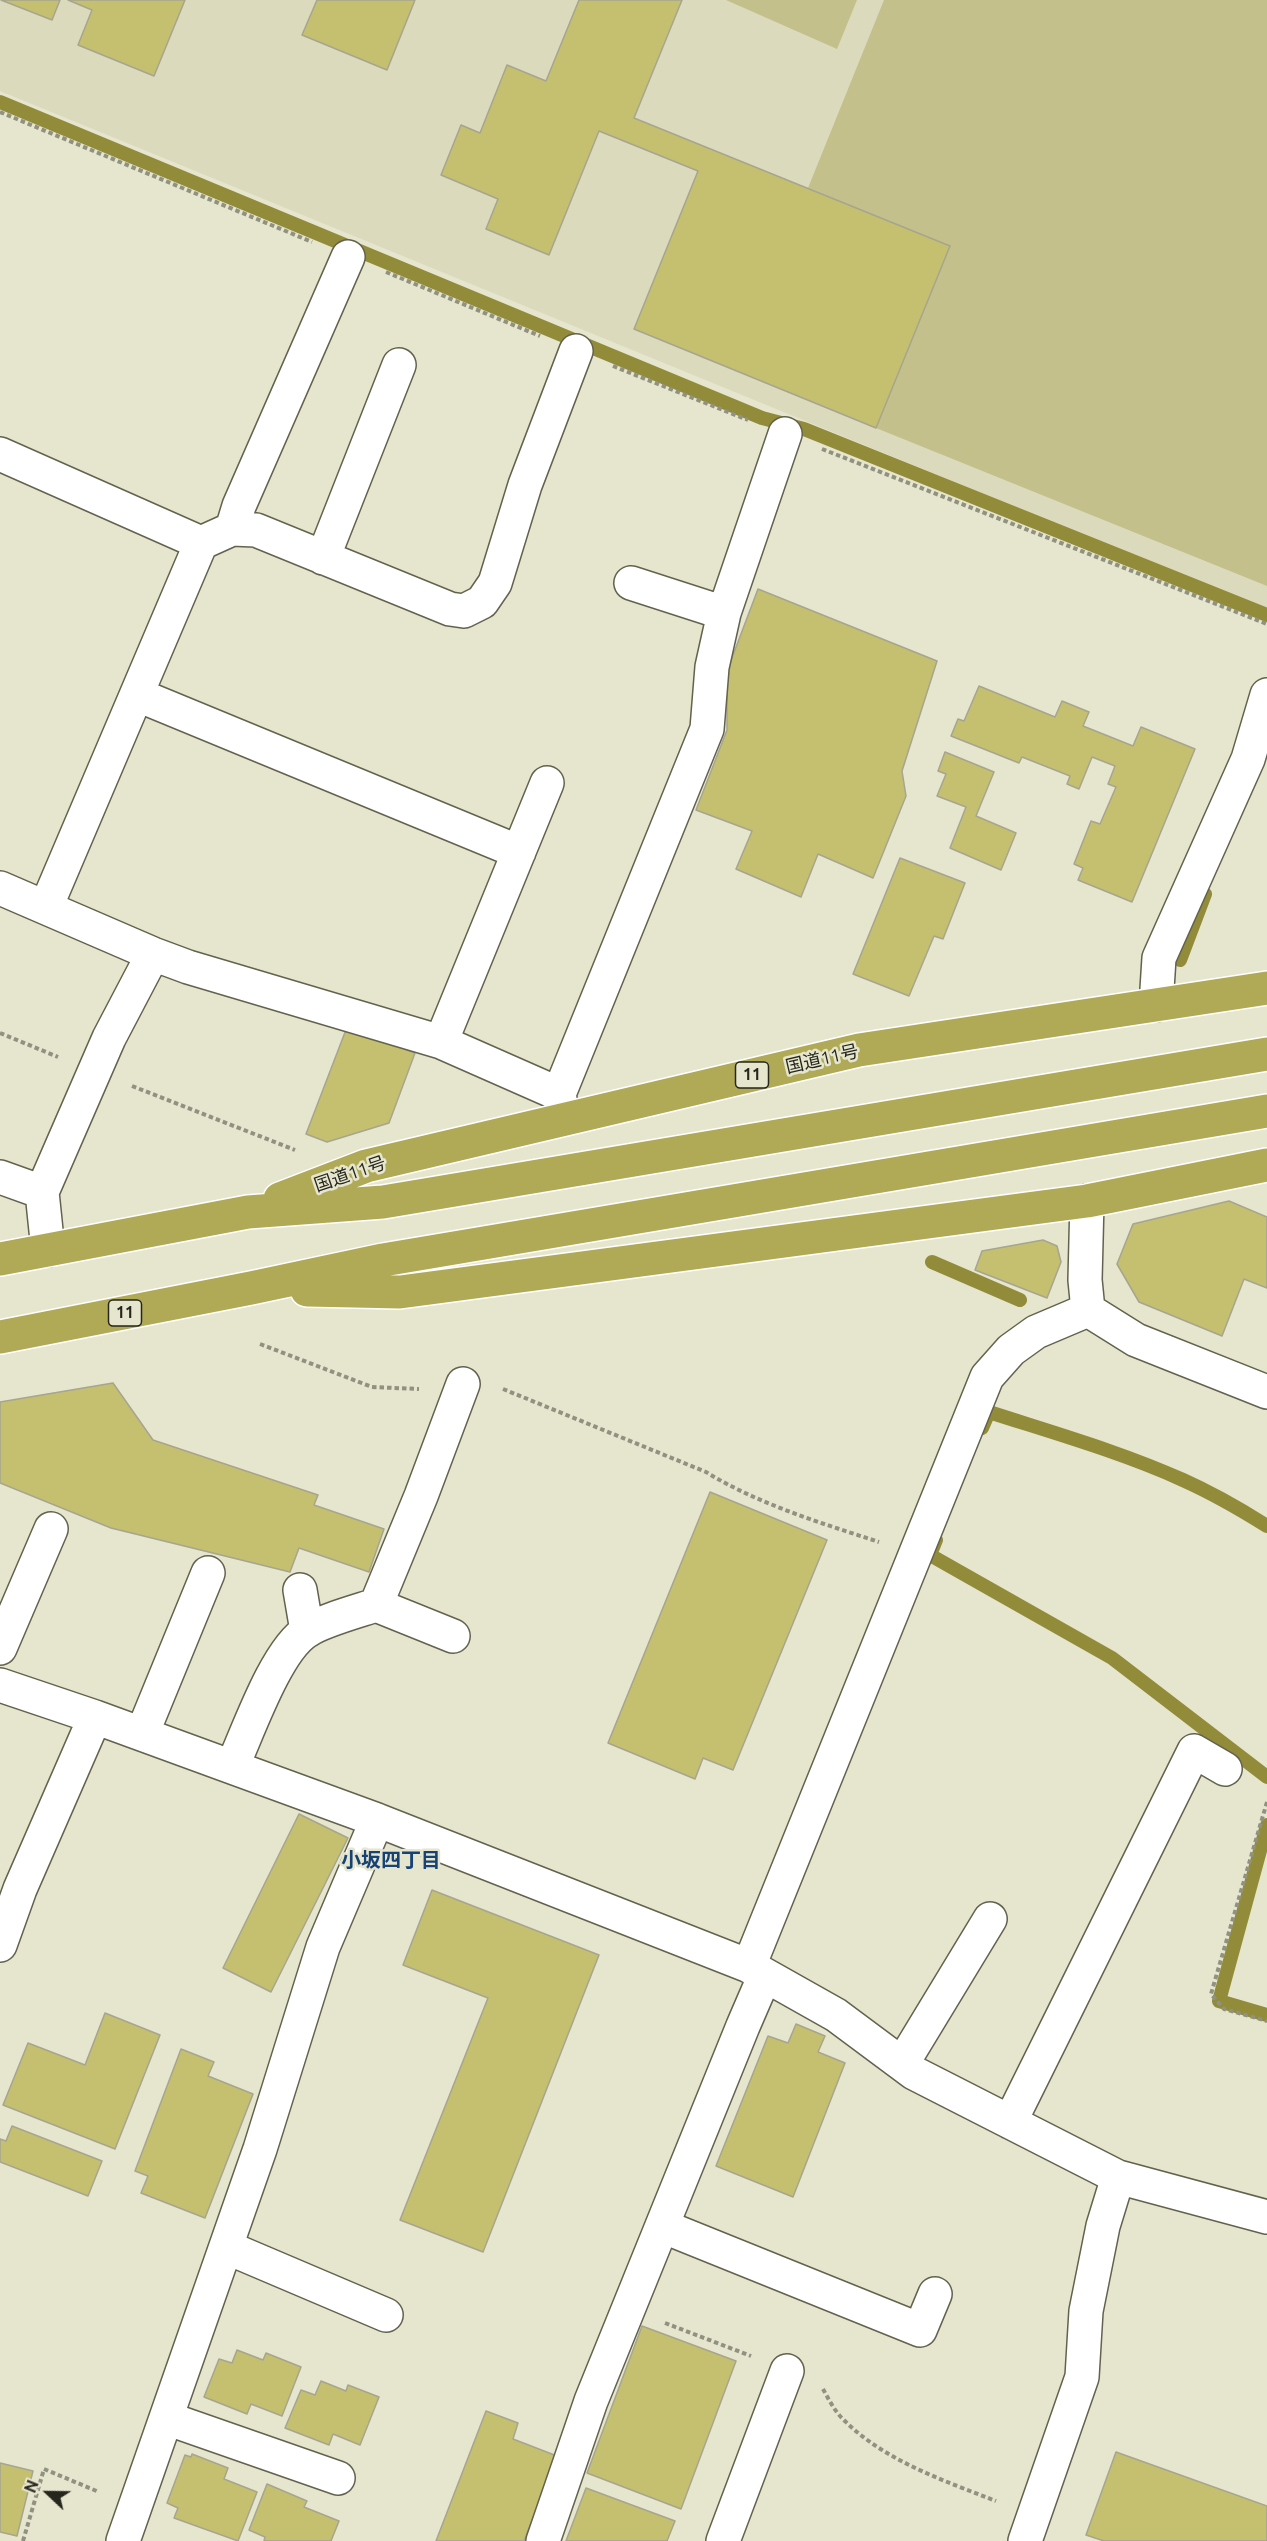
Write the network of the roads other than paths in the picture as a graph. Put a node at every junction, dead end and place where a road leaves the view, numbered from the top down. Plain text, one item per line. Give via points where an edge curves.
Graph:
1 (348, 257) road end
2 (576, 351) road end
3 (399, 365) dead end
4 (785, 434) road end
5 (0, 454) edge
6 (232, 529) junction
7 (201, 543) junction
8 (322, 558) junction
9 (631, 583) dead end
10 (724, 613) junction
11 (138, 694) junction
12 (1267, 695) edge
13 (547, 783) dead end
14 (519, 852) junction
15 (0, 888) edge
16 (46, 907) junction
17 (153, 954) junction
18 (1267, 988) edge
19 (1156, 1005) junction
20 (441, 1042) junction
21 (1267, 1053) edge
22 (561, 1106) junction
23 (1267, 1111) edge
24 (1267, 1165) edge
25 (0, 1177) edge
26 (42, 1192) junction
27 (1087, 1201) junction
28 (248, 1212) junction
29 (48, 1250) junction
30 (0, 1259) edge
31 (251, 1288) junction
32 (1088, 1310) junction
33 (0, 1337) edge
34 (463, 1384) road end
35 (1267, 1392) edge
36 (51, 1529) dead end
37 (208, 1572) dead end
38 (300, 1590) dead end
39 (376, 1605) junction
40 (307, 1631) junction
41 (453, 1636) dead end
42 (0, 1648) edge
43 (0, 1685) edge
44 (94, 1717) junction
45 (142, 1734) junction
46 (232, 1767) junction
47 (1225, 1769) dead end
48 (376, 1820) junction
49 (990, 1919) dead end
50 (0, 1945) edge
51 (757, 1971) junction
52 (902, 2064) junction
53 (1010, 2122) junction
54 (1118, 2176) junction
55 (1267, 2217) edge
56 (662, 2226) junction
57 (226, 2247) junction
58 (935, 2294) dead end
59 (386, 2315) dead end
60 (787, 2371) road end
61 (166, 2418) junction
62 (338, 2478) dead end
63 (1029, 2529) edge
64 (123, 2541) edge
65 (543, 2541) edge
66 (723, 2541) edge

1 - 6 street
2 - 8 street via 525,485 495,583 482,602 464,610 450,609
3 - 8 street
4 - 10 street
5 - 7 street
6 - 7 street
6 - 8 street via 256,530
7 - 11 street
9 - 10 street
10 - 22 street via 712,667 707,729
11 - 14 street
11 - 16 street
12 - 19 street via 1248,759 1159,958
13 - 14 street
14 - 20 street
15 - 16 street
16 - 17 street
17 - 20 street
17 - 26 street via 109,1038
18 - 19 highway, 国道11号 / 11
19 - 22 highway, 国道11号 / 11 via 859,1050
20 - 22 street
21 - 28 highway, 国道11号 / 11 via 383,1202
22 - 28 highway, 国道11号 / 11 via 366,1166
23 - 31 highway, 11 via 383,1260
24 - 27 highway, 11
25 - 26 street
26 - 29 street
27 - 31 highway, 11 via 400,1292
27 - 32 street
28 - 29 highway, 国道11号 / 11
29 - 30 highway, 国道11号 / 11
31 - 33 highway, 11
32 - 35 street via 1136,1340
32 - 51 street via 1036,1332 1011,1350 987,1377 915,1554
34 - 39 street
36 - 42 street
37 - 45 street
38 - 40 street
39 - 40 street
39 - 41 street
40 - 46 street via 291,1646 278,1667
43 - 44 street
44 - 45 street
44 - 50 street
45 - 46 street
46 - 48 street
47 - 53 street via 1194,1751
48 - 51 street
48 - 57 street via 323,1947
49 - 52 street
51 - 52 street via 836,2015
51 - 56 street
52 - 53 street
53 - 54 street
54 - 55 street
54 - 63 street via 1086,2310 1082,2376
56 - 58 street via 920,2330
56 - 65 street via 591,2401
57 - 59 street
57 - 61 street
60 - 66 street
61 - 62 street
61 - 64 street

